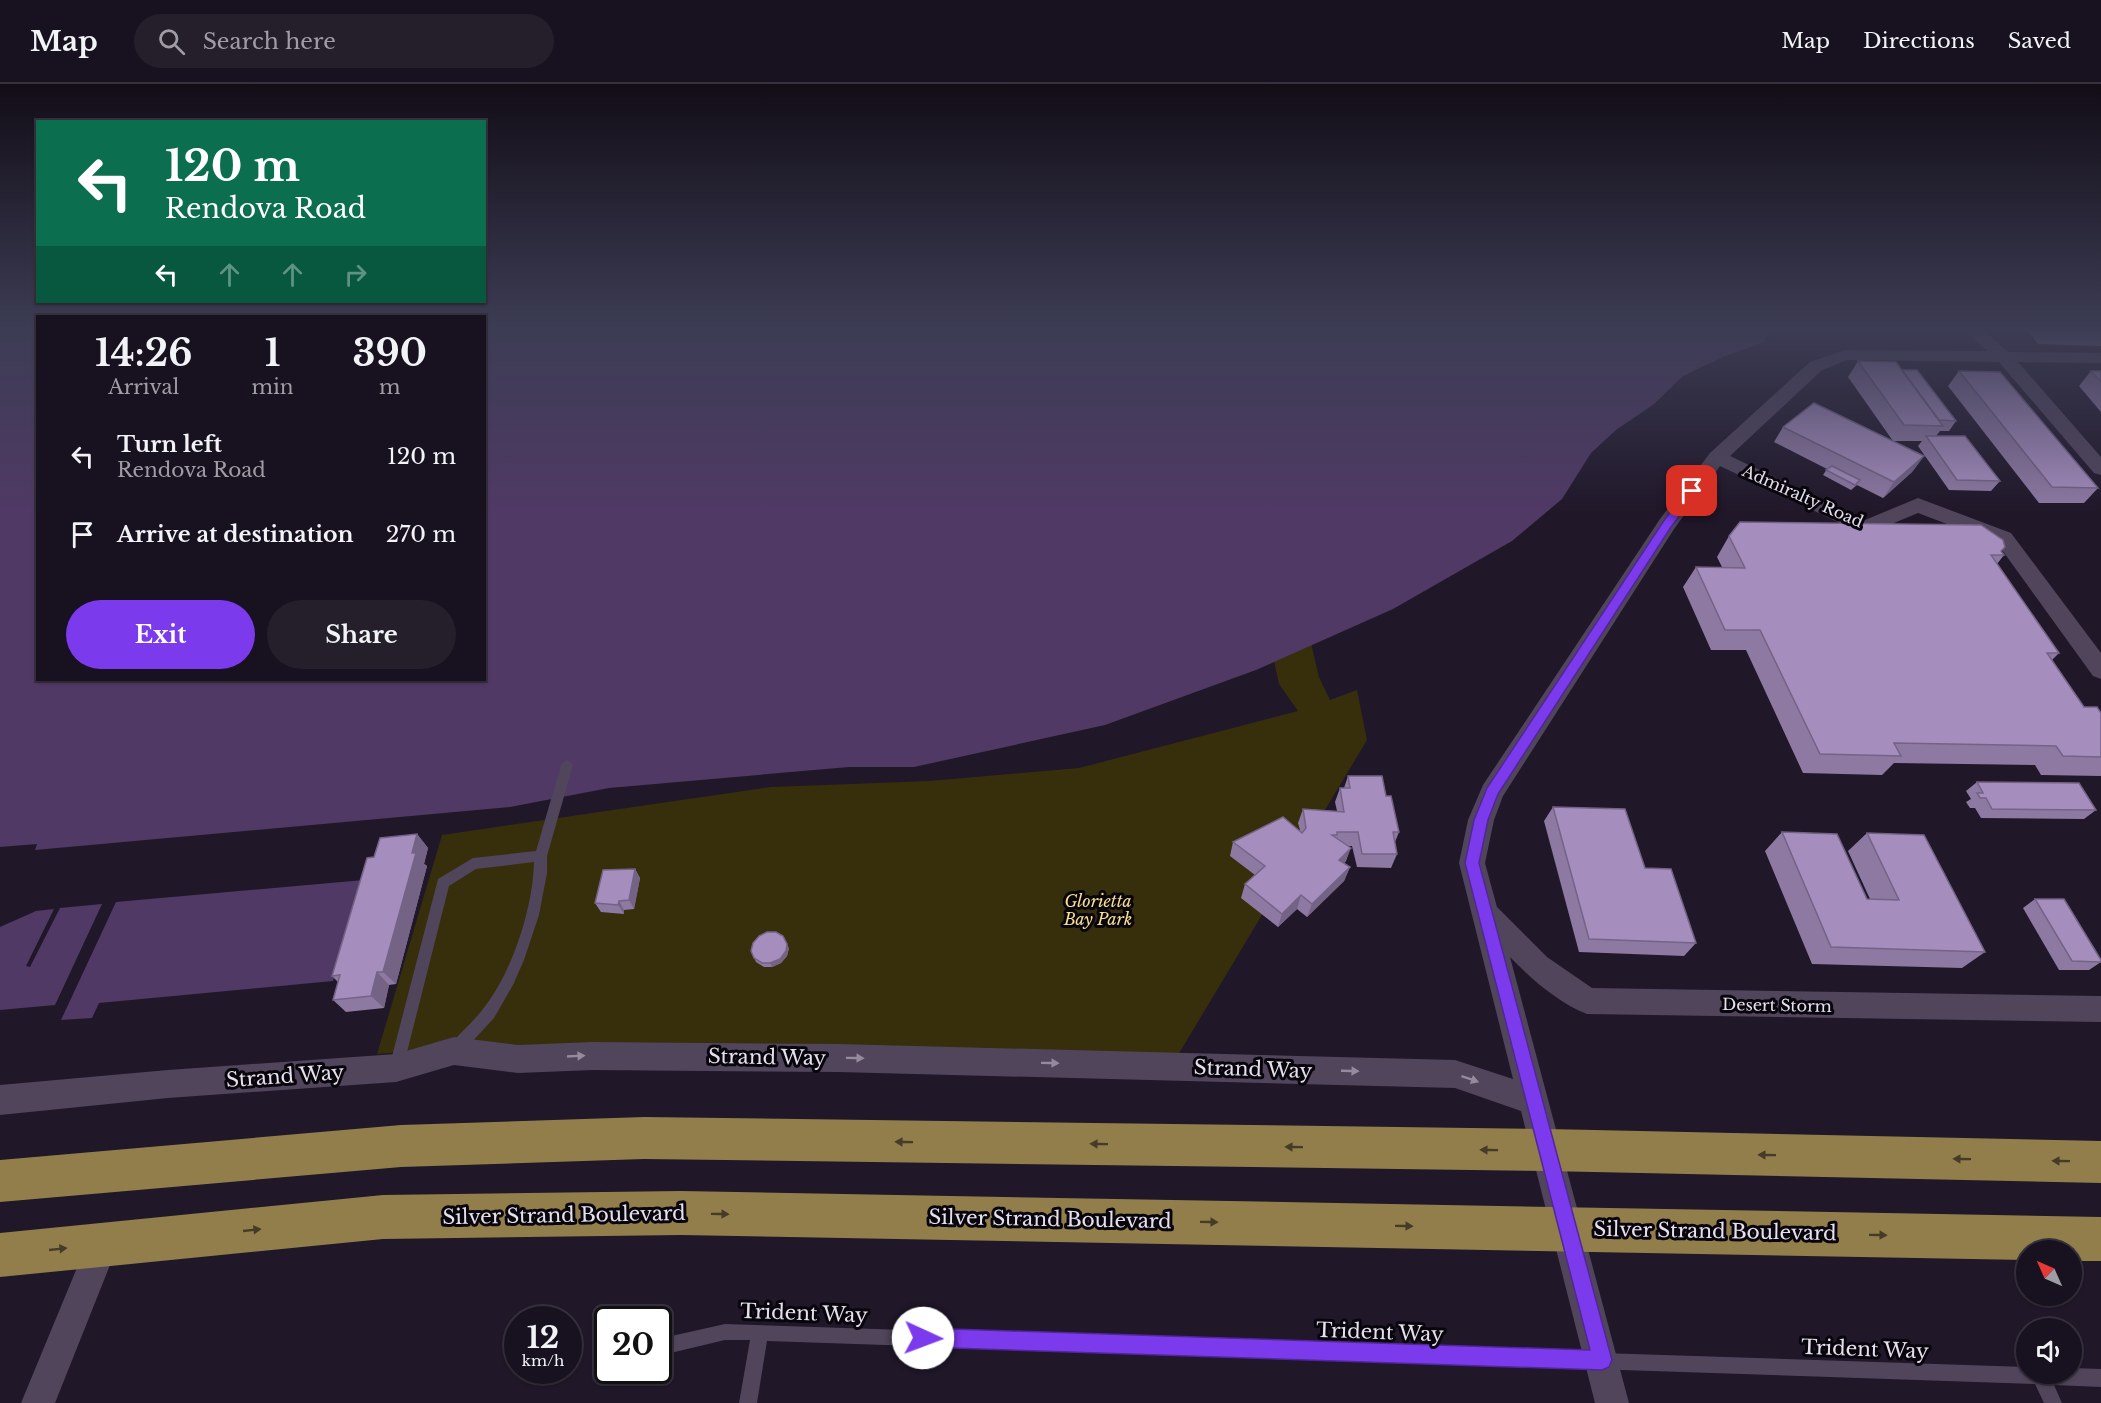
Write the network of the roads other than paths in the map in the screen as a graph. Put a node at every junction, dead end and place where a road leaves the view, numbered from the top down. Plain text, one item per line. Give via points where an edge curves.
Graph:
1 (1790, 390) edge
2 (2032, 390) edge
3 (1717, 457) junction
4 (2101, 469) edge
5 (2101, 670) edge
6 (567, 765) dead end
7 (541, 856) junction
8 (1485, 914) junction
9 (2101, 1009) edge
10 (454, 1051) junction
11 (396, 1068) junction
12 (0, 1100) edge
13 (1534, 1101) junction
14 (1547, 1150) junction
15 (2101, 1162) edge
16 (0, 1181) edge
17 (1567, 1228) junction
18 (2101, 1239) edge
19 (102, 1245) junction
20 (0, 1255) edge
21 (760, 1332) junction
22 (672, 1345) edge
23 (1602, 1360) junction
24 (2016, 1376) edge
25 (2082, 1378) edge
26 (2101, 1378) edge
27 (2044, 1384) edge
28 (38, 1403) edge
29 (748, 1403) edge
30 (1612, 1403) edge
31 (2053, 1403) edge

1 - 3 street
2 - 4 street
3 - 5 street, Admiralty Road via 1865,528 1918,505 2004,538
3 - 8 street via 1667,524 1492,792 1472,863
6 - 7 lane
7 - 10 lane via 543,873 518,959 490,1011
7 - 11 lane via 473,864 443,883
8 - 9 street, Desert Storm via 1537,966 1587,1002
8 - 13 street
10 - 11 street, Strand Way
10 -> 13 street, Strand Way via 518,1059 850,1058 1455,1074
11 - 12 street, Strand Way
13 - 14 street
15 -> 14 highway
14 -> 16 highway via 644,1138 401,1146
14 - 17 street
17 -> 18 highway, Silver Strand Boulevard
19 -> 17 highway, Silver Strand Boulevard via 382,1216 681,1213
17 - 23 street
20 -> 19 highway, Silver Strand Boulevard
19 - 28 street
21 - 22 lane, Trident Way via 725,1332
21 - 23 lane, Trident Way
21 - 29 lane
23 - 24 lane, Trident Way
23 - 30 street
25 - 26 lane, Trident Way
27 - 31 lane

